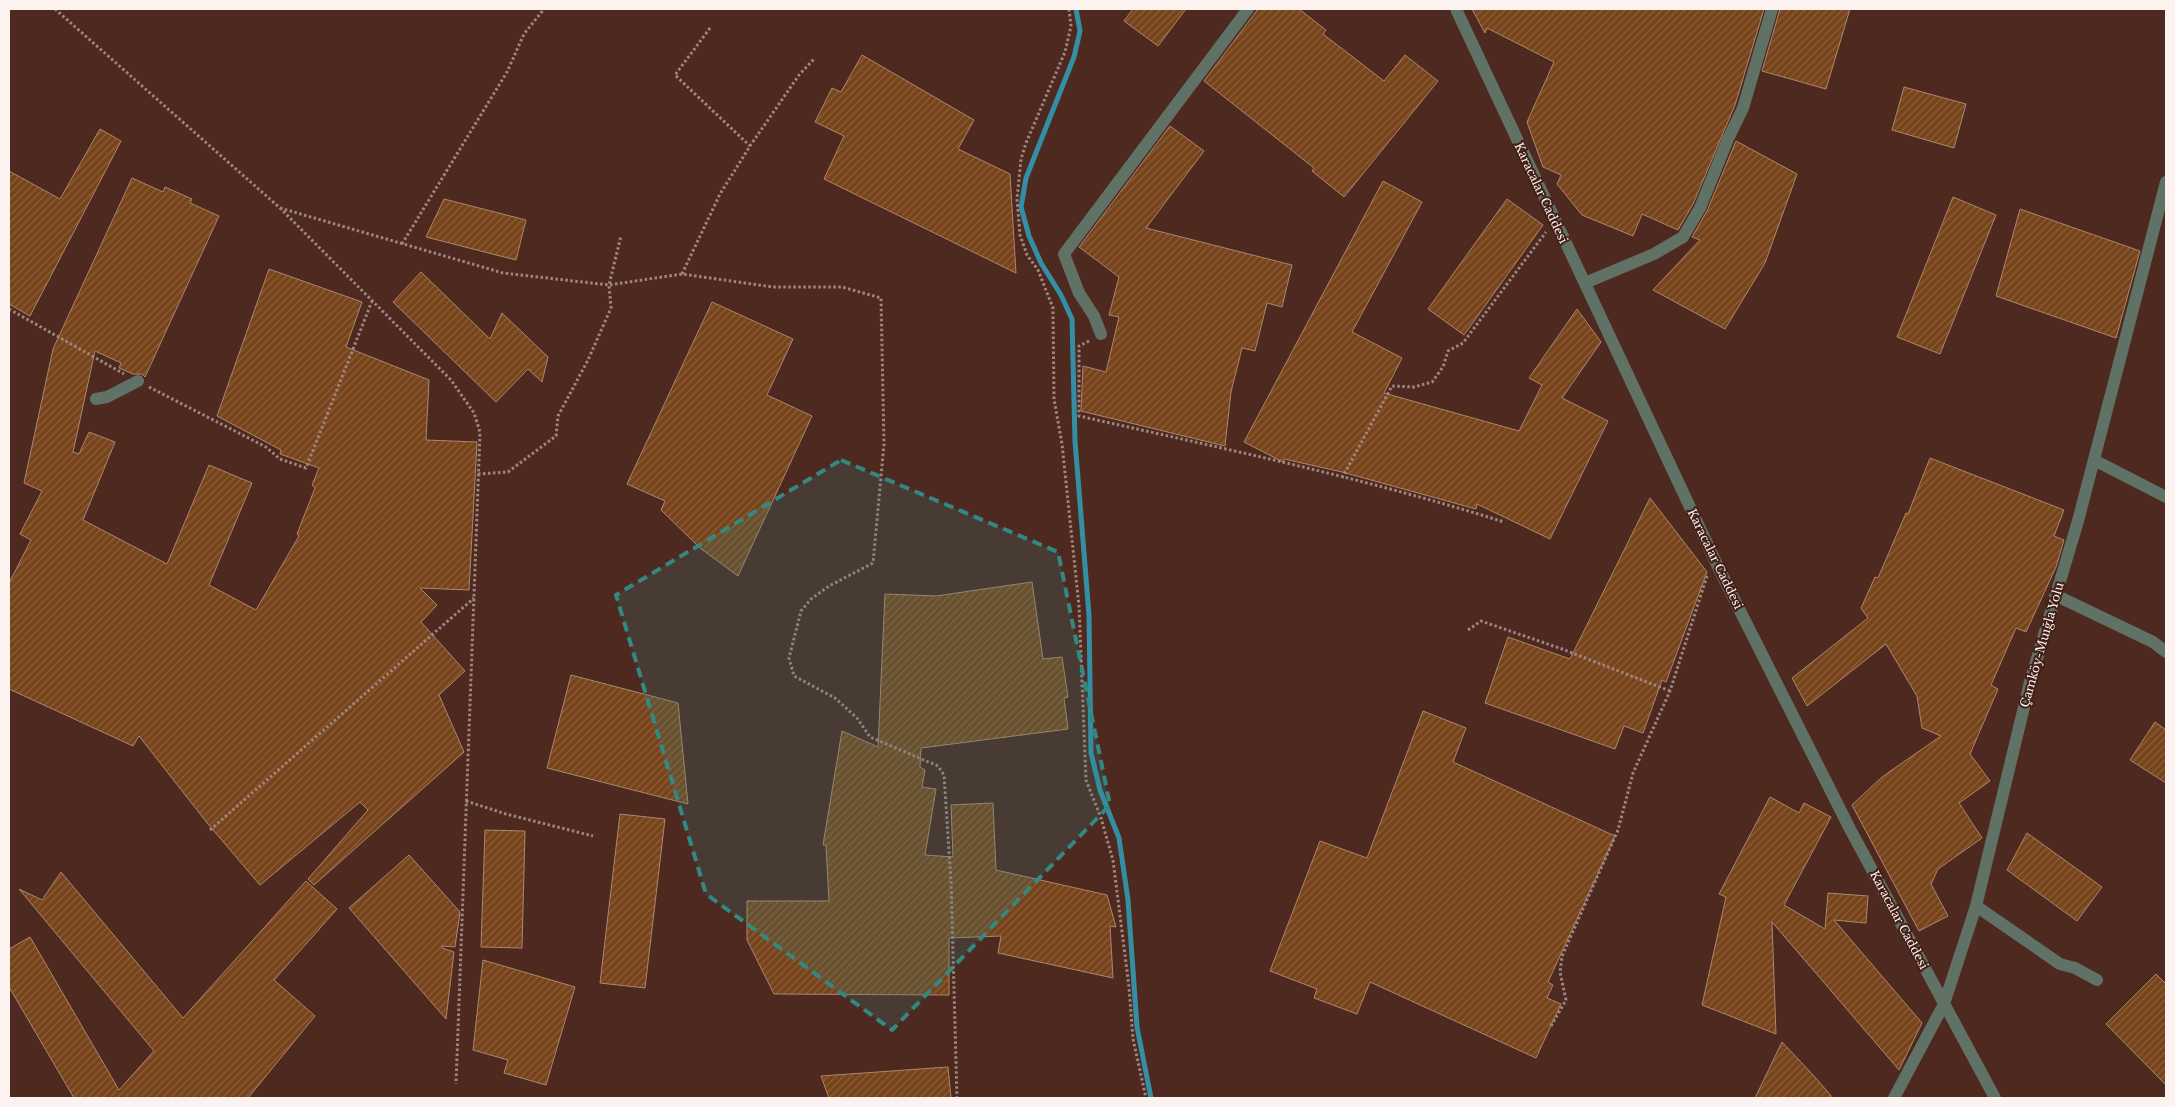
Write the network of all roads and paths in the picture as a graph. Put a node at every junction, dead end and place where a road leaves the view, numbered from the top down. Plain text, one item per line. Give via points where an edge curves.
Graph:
1 (55, 9) edge
2 (544, 9) edge
3 (1069, 9) edge
4 (1248, 9) edge
5 (1456, 9) edge
6 (1772, 9) edge
7 (710, 28) dead end
8 (814, 59) dead end
9 (750, 146) junction
10 (2166, 182) edge
11 (280, 208) junction
12 (1554, 222) junction
13 (621, 236) dead end
14 (402, 244) junction
15 (682, 274) junction
16 (1585, 283) junction
17 (609, 284) junction
18 (372, 301) junction
19 (9, 309) edge
20 (1101, 334) joint
21 (138, 382) junction
22 (96, 399) dead end
23 (2094, 460) junction
24 (478, 474) junction
25 (1342, 478) junction
26 (2166, 497) edge
27 (1504, 522) dead end
28 (1713, 557) junction
29 (2056, 595) junction
30 (475, 597) junction
31 (1468, 630) dead end
32 (2166, 652) edge
33 (1670, 691) junction
34 (466, 801) junction
35 (210, 830) dead end
36 (593, 836) dead end
37 (1976, 906) junction
38 (2097, 980) dead end
39 (1944, 1004) junction
40 (1551, 1026) dead end
41 (456, 1084) dead end
42 (957, 1098) edge
43 (1146, 1098) edge
44 (1894, 1098) edge
45 (1995, 1098) edge

1 - 11 path
2 - 14 path via 524,34 507,72
3 - 43 path via 1071,26 1065,52 1026,143 1017,199 1020,235 1053,308 1054,399 1062,444 1079,606 1086,780 1113,860 1130,987 1133,1039
4 - 20 street via 1064,254 1079,293
5 - 12 street, Karacalar Caddesi
6 - 16 street via 1743,108 1700,208 1683,237 1654,254
7 - 9 path via 675,75
8 - 9 path via 799,74
9 - 15 path via 720,194
10 - 23 street, Çamköy-Muığla Yolu
11 - 14 path
11 - 18 path
12 - 16 street, Karacalar Caddesi
12 - 25 path via 1463,343 1448,351 1443,367 1432,382 1414,387 1392,386
13 - 17 path
14 - 17 path via 503,273
15 - 17 path
15 - 42 path via 773,288 842,287 881,298 884,444 873,563 811,599 801,611 789,658 794,676 834,698 857,718 870,737 938,766 944,775 951,881
16 - 28 street, Karacalar Caddesi
17 - 24 path via 611,308 593,352 558,416 556,436 508,472
18 - 21 path via 306,468 280,459 266,447
18 - 24 path via 451,380 474,413 480,432
19 - 21 path
20 - 25 path via 1080,346 1079,416
21 - 22 street
23 - 26 street
23 - 29 street, Çamköy-Muığla Yolu
24 - 30 path
25 - 27 path
28 - 33 path
28 - 39 street, Karacalar Caddesi via 1850,829
29 - 32 street via 2153,642
29 - 37 street, Çamköy-Muığla Yolu via 2030,682
30 - 34 path
30 - 35 path
31 - 33 path via 1481,621
33 - 40 path via 1633,773 1618,830 1562,956 1560,972 1566,1000
34 - 36 path
34 - 41 path
37 - 38 street via 2060,964
37 - 39 street, Çamköy-Muığla Yolu
39 - 44 street, Çamköy-Muığla Yolu
39 - 45 street, Karacalar Caddesi

